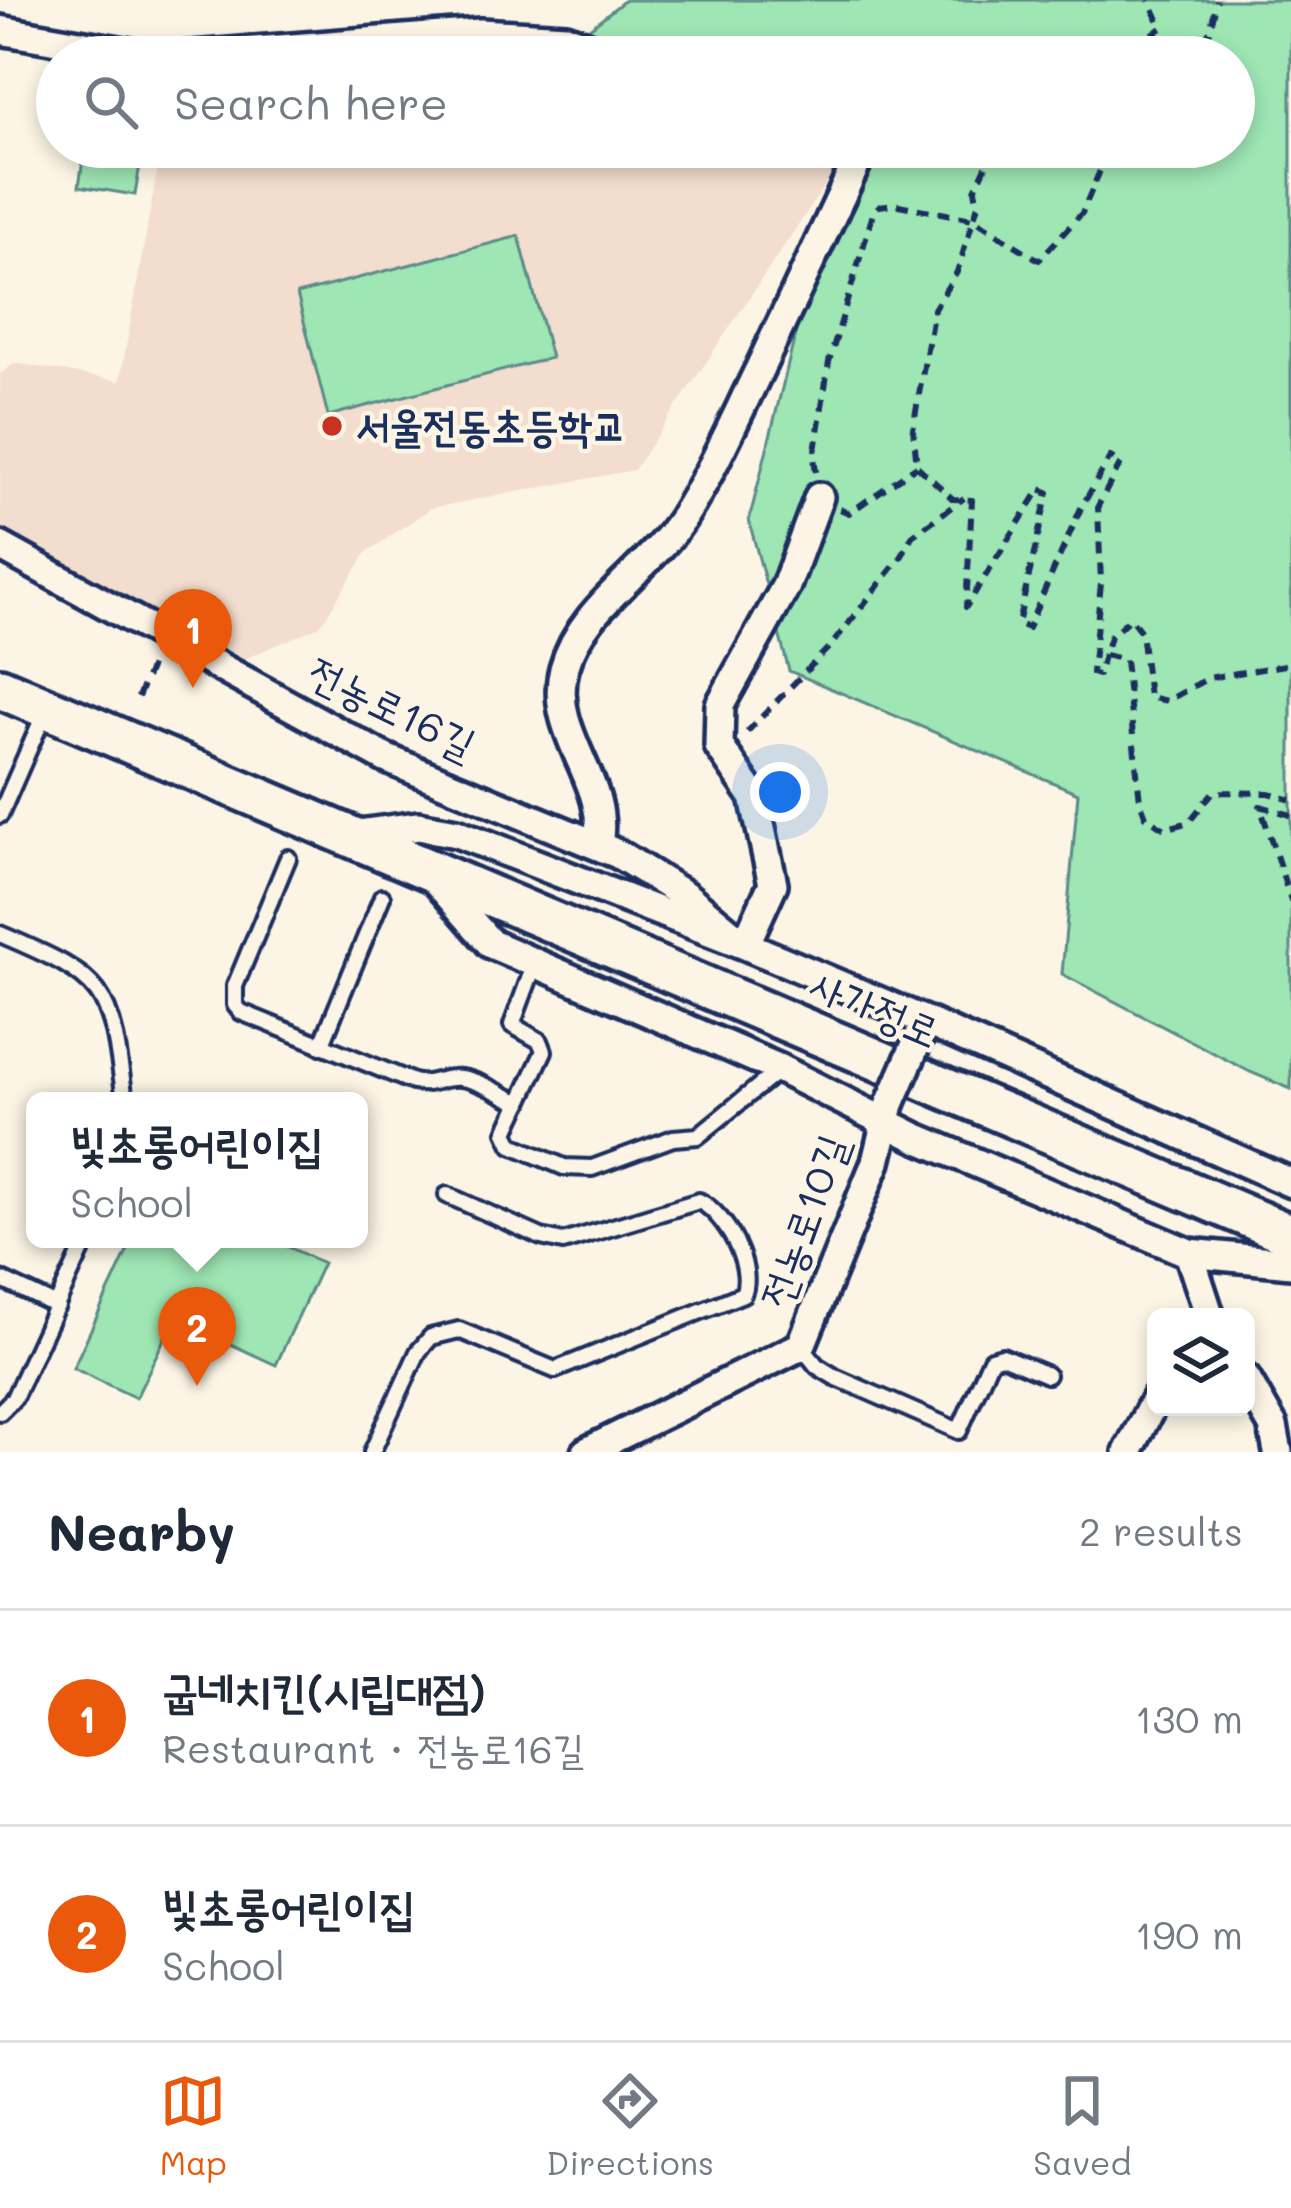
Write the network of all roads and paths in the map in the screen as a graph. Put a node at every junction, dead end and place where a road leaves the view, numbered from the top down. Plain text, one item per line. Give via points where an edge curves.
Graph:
1 (1149, 0) edge
2 (1217, 0) edge
3 (0, 30) edge
4 (36, 36) edge
5 (442, 36) edge
6 (532, 36) edge
7 (1149, 36) edge
8 (1206, 36) edge
9 (854, 168) edge
10 (985, 168) edge
11 (1101, 168) edge
12 (973, 219) junction
13 (917, 466) junction
14 (819, 497) junction
15 (964, 498) junction
16 (0, 546) edge
17 (164, 634) junction
18 (1105, 655) junction
19 (1291, 664) edge
20 (0, 688) edge
21 (138, 697) dead end
22 (47, 708) junction
23 (747, 788) junction
24 (1291, 800) edge
25 (0, 815) edge
26 (1291, 815) edge
27 (348, 836) junction
28 (598, 844) junction
29 (288, 858) dead end
30 (423, 866) junction
31 (382, 898) dead end
32 (1291, 901) edge
33 (0, 934) edge
34 (745, 945) junction
35 (535, 963) junction
36 (922, 1028) junction
37 (321, 1046) junction
38 (780, 1069) junction
39 (124, 1092) edge
40 (520, 1103) junction
41 (887, 1112) junction
42 (1291, 1183) edge
43 (447, 1195) dead end
44 (1291, 1235) edge
45 (83, 1248) edge
46 (1189, 1253) junction
47 (1291, 1263) edge
48 (0, 1280) edge
49 (57, 1306) junction
50 (1204, 1308) edge
51 (801, 1346) junction
52 (1047, 1375) dead end
53 (1255, 1395) edge
54 (0, 1412) edge
55 (1147, 1415) edge
56 (372, 1452) edge
57 (586, 1452) edge
58 (1128, 1452) edge
59 (1278, 1452) edge

1 - 7 path via 1162,28
2 - 8 path
3 - 4 street
5 - 6 street
9 - 28 street via 680,523 596,612 564,667 559,700 599,802
10 - 12 path
11 - 12 path via 1082,213 1039,260
12 - 13 path via 957,272 934,309 913,428
12 - 14 path via 893,203 873,214 829,362 814,457
13 - 14 path via 849,513
13 - 15 path via 953,499
14 - 23 street via 786,586 720,705 718,746
15 - 18 path via 972,500 966,607 1040,489 1048,492 1018,624 1028,628 1081,508 1110,457 1120,463 1098,506 1092,673 1098,675
15 - 23 path via 912,536 833,643 749,728 741,746
16 - 17 street, 전농로16길
17 - 21 path
17 - 28 street, 전농로16길 via 385,758
18 - 19 path via 1130,618 1141,632 1150,698 1167,701 1208,677
18 - 24 path via 1125,660 1146,818 1166,830 1189,822 1214,792
20 - 22 main road, 사가정로
22 - 25 lane
22 - 27 main road, 사가정로
23 - 34 street via 773,884
26 - 32 path via 1260,806
27 - 30 main road, 사가정로
27 - 34 street via 418,826 457,833
28 - 34 street, 전농로16길 via 686,896
29 - 37 lane via 233,996 250,1018
30 - 35 street, 사가정로 via 491,944
30 - 44 main road, 사가정로
31 - 37 lane
33 - 39 lane via 64,962 108,1004
34 - 36 street
35 - 38 street, 사가정로
35 - 40 lane via 512,1025 544,1052
36 - 41 street, 전농로10길, bridge
36 - 42 street
37 - 40 lane via 421,1084 464,1079
38 - 40 lane via 698,1136 582,1171 508,1142
38 - 41 street, 사가정로
41 - 46 street, 사가정로
41 - 51 street, 전농로10길 via 876,1162
43 - 56 lane via 563,1242 699,1201 718,1214 747,1287 555,1370 459,1330 431,1337
45 - 49 lane
46 - 47 street, 사가정로
46 - 50 street
48 - 49 lane
49 - 54 lane
51 - 52 lane via 835,1377 959,1431 991,1359 1002,1355
51 - 57 street, 전농로10길
53 - 59 street
55 - 58 street

